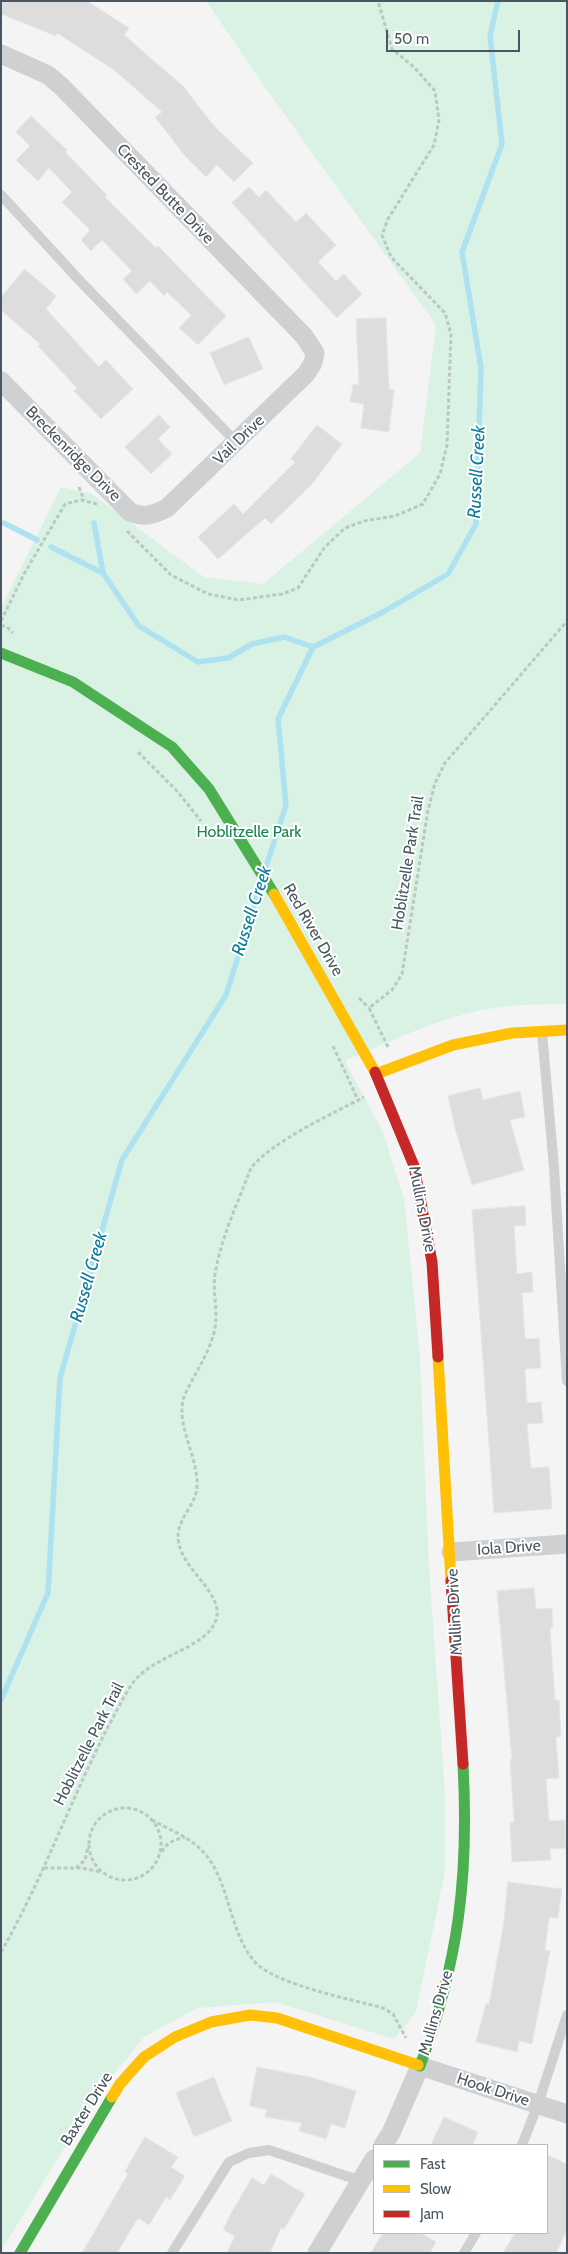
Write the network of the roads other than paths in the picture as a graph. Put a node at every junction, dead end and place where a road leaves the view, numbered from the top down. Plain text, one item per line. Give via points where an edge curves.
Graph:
1 (1, 54) edge
2 (1, 195) edge
3 (315, 353) joint
4 (1, 381) edge
5 (237, 443) junction
6 (151, 516) joint
7 (1, 653) edge
8 (567, 1030) edge
9 (542, 1031) junction
10 (376, 1074) junction
11 (567, 1381) edge
12 (567, 1544) edge
13 (451, 1552) junction
14 (567, 2015) edge
15 (420, 2066) junction
16 (538, 2104) junction
17 (567, 2114) edge
18 (384, 2144) edge
19 (522, 2144) edge
20 (373, 2162) edge
21 (360, 2182) junction
22 (475, 2234) edge
23 (20, 2253) edge
24 (172, 2253) edge
25 (317, 2253) edge
26 (464, 2253) edge

1 - 3 street, Crested Butte Drive via 48,75 62,87 297,329
2 - 5 lane
3 - 5 street, Vail Drive via 306,374
4 - 6 street, Breckenridge Drive via 130,512
5 - 6 street, Vail Drive via 167,508
7 - 10 street, Red River Drive via 73,682 172,747 209,790 271,889
8 - 9 street
9 - 10 street via 512,1033 453,1045
9 - 11 lane
10 - 13 street, Mullins Drive via 414,1166 432,1262
12 - 13 street, Iola Drive
13 - 15 street, Mullins Drive via 465,1803 464,1880 452,1957
14 - 16 lane
15 - 16 street, Hook Drive
15 - 18 street, Mullins Drive
15 - 23 street, Baxter Drive via 278,2018 250,2015 212,2022 175,2037 144,2057 120,2084
16 - 17 street, Hook Drive
16 - 19 lane
20 - 21 street
21 - 24 lane via 269,2150 249,2153 229,2162
21 - 25 street
22 - 26 lane

